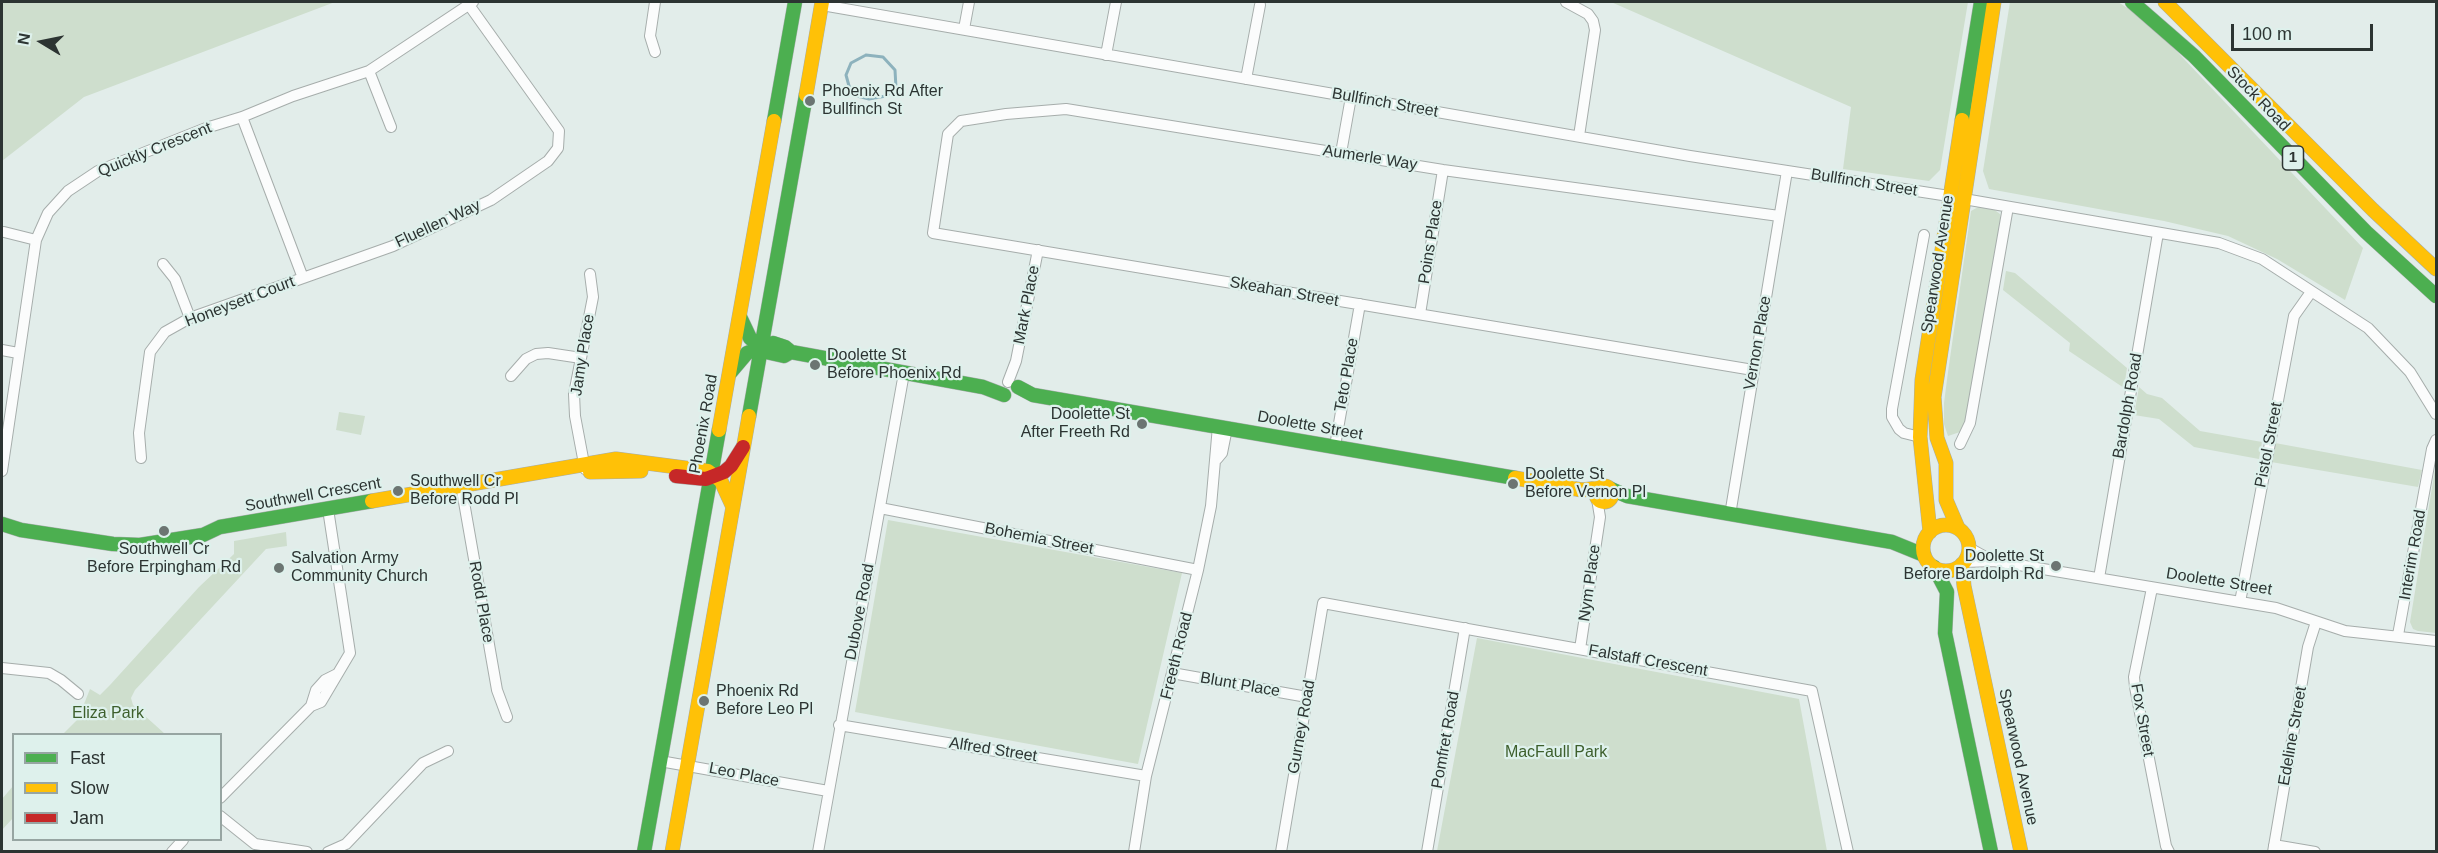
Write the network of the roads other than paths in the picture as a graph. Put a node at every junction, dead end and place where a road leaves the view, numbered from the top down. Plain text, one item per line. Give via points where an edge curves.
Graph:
1 (655, 2) edge
2 (795, 2) edge
3 (969, 2) edge
4 (1116, 2) edge
5 (1566, 2) edge
6 (1981, 2) edge
7 (1994, 2) edge
8 (2132, 2) edge
9 (2165, 2) edge
10 (471, 3) edge
11 (822, 3) edge
12 (1260, 5) dead end
13 (964, 29) junction
14 (655, 52) dead end
15 (1106, 55) junction
16 (369, 71) junction
17 (1246, 79) junction
18 (1351, 97) junction
19 (242, 117) junction
20 (961, 121) joint
21 (391, 127) dead end
22 (1579, 136) junction
23 (1341, 153) junction
24 (1443, 170) junction
25 (1787, 171) junction
26 (1948, 196) junction
27 (1964, 199) junction
28 (2008, 207) junction
29 (1779, 216) junction
30 (4, 232) dead end
31 (2158, 233) junction
32 (1924, 235) dead end
33 (36, 240) junction
34 (1038, 250) junction
35 (163, 264) dead end
36 (2436, 269) edge
37 (590, 274) dead end
38 (303, 278) junction
39 (2311, 292) junction
40 (2436, 296) edge
41 (1360, 304) junction
42 (1420, 314) junction
43 (740, 317) junction
44 (190, 318) junction
45 (761, 346) junction
46 (2, 350) edge
47 (18, 353) junction
48 (581, 358) junction
49 (1753, 370) junction
50 (730, 373) junction
51 (904, 373) junction
52 (511, 375) dead end
53 (1011, 388) junction
54 (2436, 414) edge
55 (1223, 427) junction
56 (1920, 437) junction
57 (2436, 440) edge
58 (1960, 444) dead end
59 (744, 445) junction
60 (1335, 446) junction
61 (141, 458) dead end
62 (585, 469) junction
63 (2, 471) edge
64 (713, 475) junction
65 (462, 490) junction
66 (1603, 496) junction
67 (733, 507) junction
68 (880, 508) junction
69 (329, 514) junction
70 (1730, 514) junction
71 (4, 528) edge
72 (1958, 528) junction
73 (1927, 535) junction
74 (1892, 542) junction
75 (1969, 548) junction
76 (1924, 555) junction
77 (1994, 561) junction
78 (1963, 563) junction
79 (1934, 567) junction
80 (1198, 570) junction
81 (2099, 578) junction
82 (2152, 588) junction
83 (1323, 603) joint
84 (2240, 603) junction
85 (2316, 622) junction
86 (1465, 628) junction
87 (2398, 635) junction
88 (2436, 641) edge
89 (1580, 649) junction
90 (2, 668) edge
91 (1172, 673) junction
92 (78, 694) dead end
93 (1307, 697) junction
94 (507, 717) dead end
95 (839, 724) junction
96 (448, 751) dead end
97 (660, 761) junction
98 (687, 765) junction
99 (1146, 776) junction
100 (828, 791) junction
101 (222, 796) edge
102 (222, 818) edge
103 (2273, 848) edge
104 (307, 852) edge
105 (328, 852) edge
106 (644, 852) edge
107 (672, 852) edge
108 (818, 852) edge
109 (1134, 852) edge
110 (1281, 852) edge
111 (1427, 852) edge
112 (1848, 852) edge
113 (1991, 852) edge
114 (2021, 852) edge
115 (2169, 852) edge
116 (2315, 852) edge

1 - 14 street via 650,36
2 - 43 main road, Phoenix Road
3 - 13 street
4 - 15 street
5 - 22 street via 1588,14 1595,30
6 - 26 main road, Spearwood Avenue
7 - 27 main road, Spearwood Avenue
8 - 40 main road, Stock Road / 1 via 2194,56 2338,205
9 - 36 main road, Stock Road / 1
10 - 16 street, Quickly Crescent
10 - 38 street, Fluellen Way via 560,131 558,148 549,161 491,200 393,246
11 - 13 street, Bullfinch Street
11 - 45 main road
12 - 17 street
13 - 15 street, Bullfinch Street
15 - 17 street, Bullfinch Street
16 - 19 street, Quickly Crescent
16 - 21 street
17 - 18 street, Bullfinch Street
18 - 22 street, Bullfinch Street
18 - 23 street
19 - 33 street, Quickly Crescent via 98,171 68,191 48,213
19 - 38 street
20 - 23 street, Aumerle Way via 1066,109
20 - 34 street, Skeahan Street via 948,134 933,232
22 - 25 street, Bullfinch Street
23 - 24 street, Aumerle Way
24 - 29 street, Aumerle Way
24 - 42 street, Poins Place
25 - 26 street, Bullfinch Street
25 - 29 street, Vernon Place
26 - 56 main road, Spearwood Avenue via 1926,346
27 - 28 street
27 - 72 main road, Spearwood Avenue via 1934,397 1937,438 1946,463 1946,500
28 - 31 street
28 - 58 street via 1970,423
29 - 49 street, Vernon Place
30 - 33 street
31 - 39 street via 2219,243 2262,259
31 - 81 street, Bardolph Road
32 - 56 street, Spearwood Avenue via 1892,409 1899,429
33 - 47 street, Quickly Crescent
34 - 41 street, Skeahan Street
34 - 53 street, Mark Place
35 - 44 street via 174,279
37 - 48 street, Jamy Place via 593,297
38 - 44 street, Honeysett Court
39 - 54 street via 2368,328 2410,372
39 - 84 street, Pistol Street via 2294,316
41 - 42 street, Skeahan Street
41 - 60 street, Teto Place
42 - 49 street, Skeahan Street
43 - 45 main road via 750,338
43 - 50 main road, Phoenix Road
44 - 61 street, Honeysett Court via 165,332 150,352 139,433
45 - 50 main road via 747,353
45 - 51 main road, Doolette Street via 773,343 791,352
45 - 59 main road
46 - 47 street
47 - 63 street, Quickly Crescent
48 - 52 street via 536,354
48 - 62 street, Jamy Place via 574,394
49 - 70 street, Vernon Place
50 - 64 main road, Phoenix Road
51 - 53 main road, Doolette Street
51 - 68 street, Dubove Road
53 - 55 main road, Doolette Street
55 - 60 main road, Doolette Street
55 - 80 street, Freeth Road via 1222,453 1217,459
56 - 73 main road, Spearwood Avenue
57 - 87 street, Interim Road
59 - 64 main road via 731,466
59 - 67 main road
60 - 66 main road, Doolette Street via 1582,489
62 - 64 main road, Southwell Crescent via 629,470 699,480
62 - 65 main road, Southwell Crescent
64 - 67 main road via 722,481
64 - 97 main road, Phoenix Road
65 - 69 main road, Southwell Crescent
65 - 94 street, Rodd Place via 497,690
66 - 70 main road, Doolette Street via 1627,496
66 - 89 street, Nym Place
67 - 98 main road
68 - 80 street, Bohemia Street
68 - 95 street, Dubove Road
69 - 71 main road, Southwell Crescent via 221,537 203,535 132,545
69 - 101 street via 350,653 337,674 316,690 311,706
70 - 74 main road, Doolette Street
72 - 73 main road via 1943,525
72 - 75 main road, Spearwood Avenue
73 - 74 main road, Doolette Street
73 - 76 main road, Spearwood Avenue
74 - 76 main road, Doolette Street
75 - 77 street, Doolette Street
75 - 78 main road, Spearwood Avenue
76 - 79 main road
77 - 78 street, Doolette Street
77 - 81 street, Doolette Street
78 - 79 main road via 1949,571
78 - 114 main road, Spearwood Avenue via 1964,586
79 - 113 main road via 1946,587 1945,633
80 - 91 street, Freeth Road
81 - 82 street, Doolette Street
82 - 84 street, Doolette Street
82 - 115 street, Fox Street via 2134,677
83 - 86 street, Falstaff Crescent
83 - 93 street, Gurney Road
84 - 85 street, Doolette Street via 2286,611
85 - 87 street, Doolette Street via 2345,631
85 - 103 street, Edeline Street via 2308,647
86 - 89 street, Falstaff Crescent
86 - 111 street, Pomfret Road
87 - 88 street, Doolette Street
89 - 112 street, Falstaff Crescent via 1812,691
90 - 92 street via 49,673
91 - 93 street, Blunt Place
91 - 99 street, Freeth Road
93 - 110 street, Gurney Road
95 - 99 street, Alfred Street
95 - 100 street, Dubove Road
96 - 105 street via 423,763 346,844
97 - 98 street, Leo Place
97 - 106 main road, Phoenix Road
98 - 100 street, Leo Place
98 - 107 main road
99 - 109 street, Freeth Road
100 - 108 street, Dubove Road
102 - 104 street via 255,844
103 - 116 street

